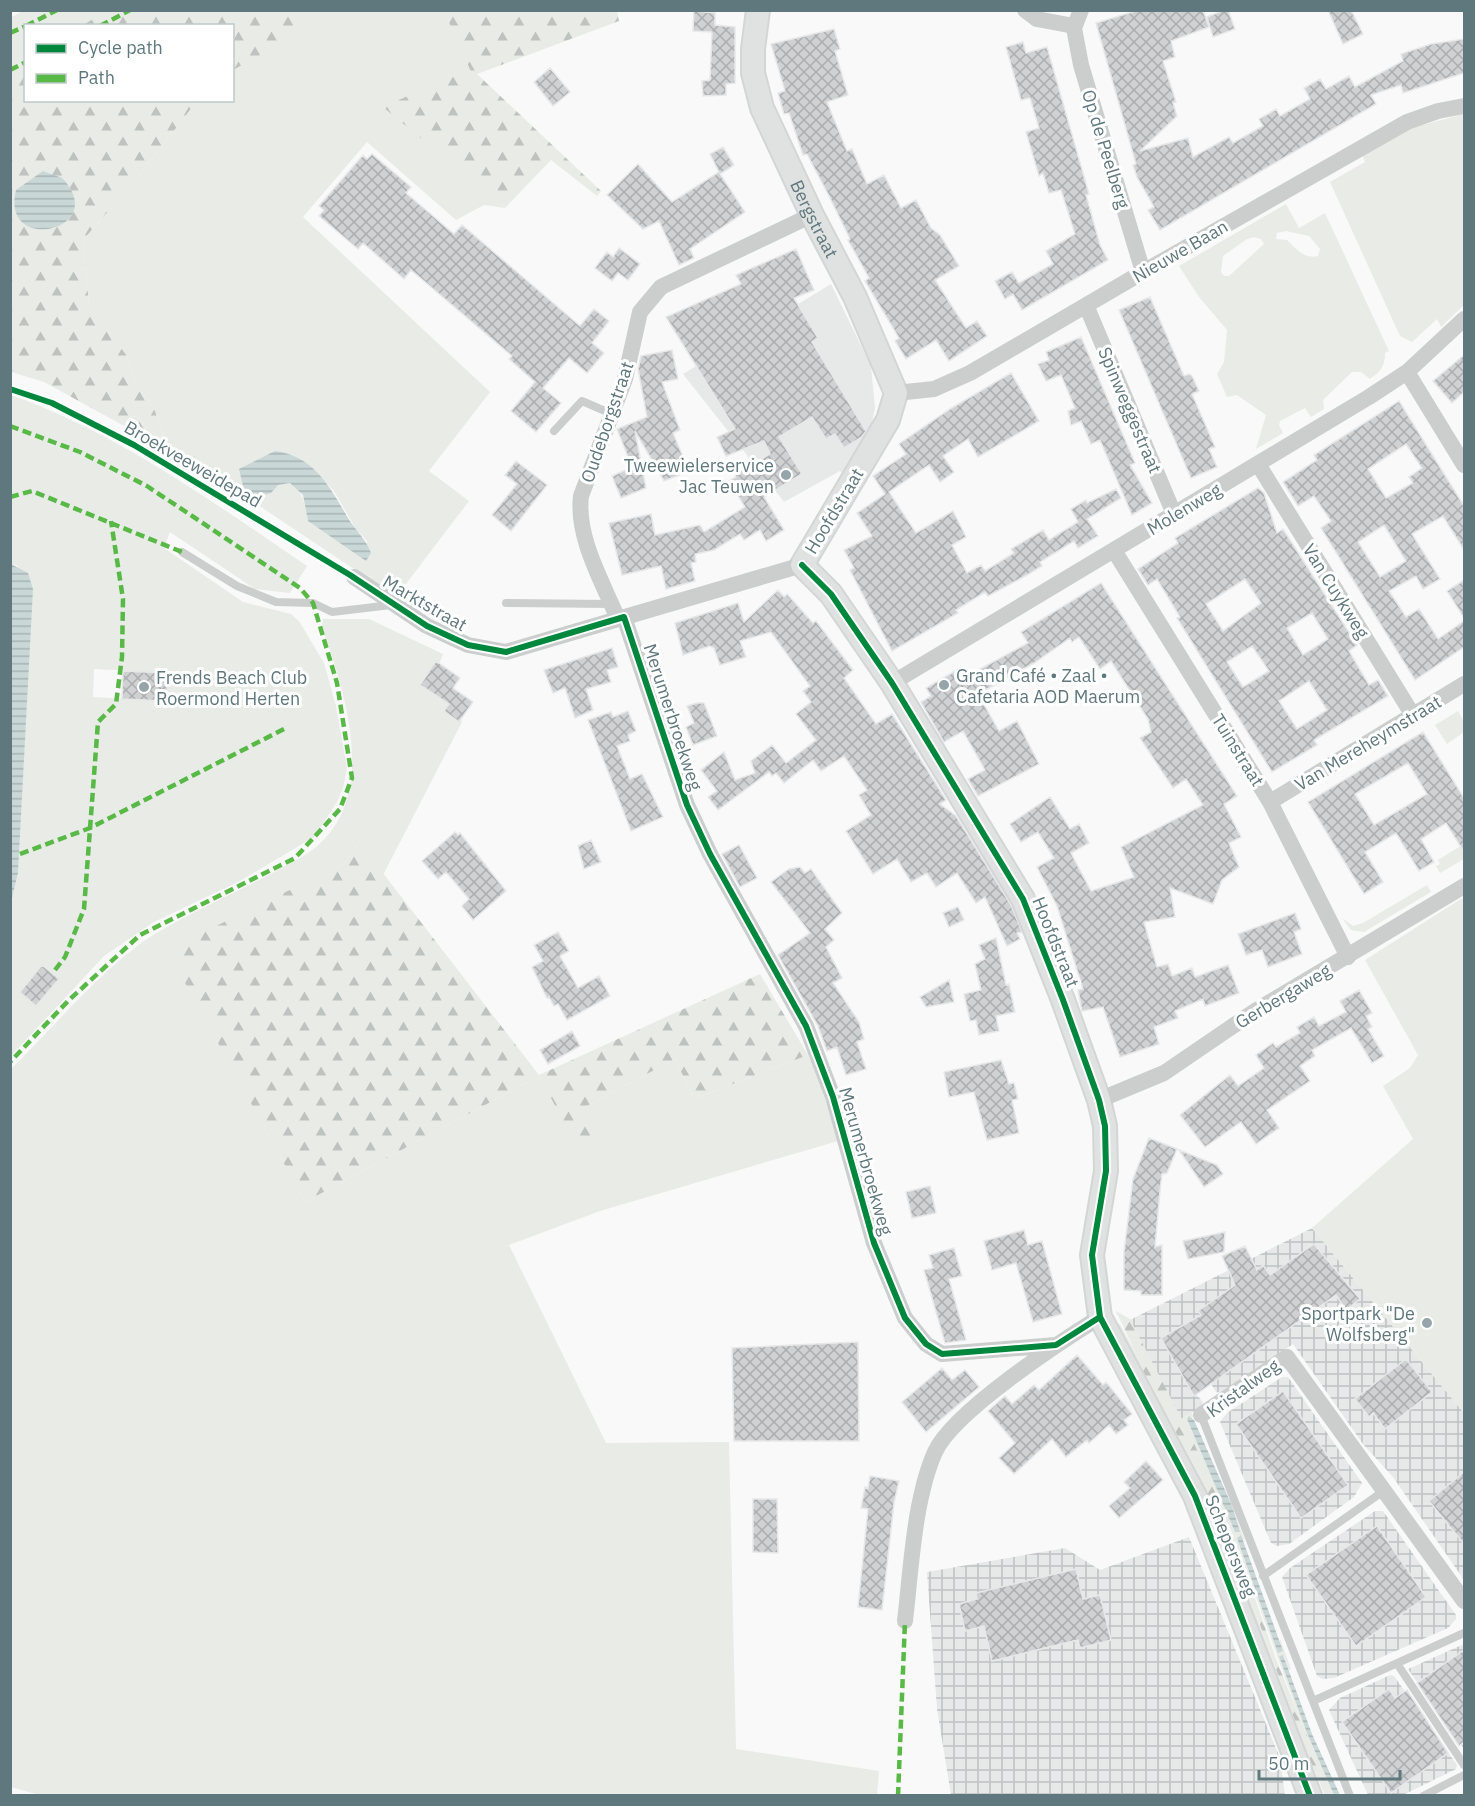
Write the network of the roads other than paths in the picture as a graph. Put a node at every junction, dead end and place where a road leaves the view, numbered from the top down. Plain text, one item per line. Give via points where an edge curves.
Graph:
1 (759, 10) edge
2 (1025, 10) edge
3 (1081, 10) edge
4 (1074, 26) junction
5 (1464, 106) edge
6 (812, 215) junction
7 (1143, 272) junction
8 (1086, 305) junction
9 (1464, 319) edge
10 (1407, 372) junction
11 (896, 393) junction
12 (612, 414) junction
13 (554, 432) dead end
14 (1258, 464) junction
15 (1464, 465) edge
16 (1174, 514) junction
17 (182, 552) dead end
18 (1114, 552) junction
19 (802, 565) junction
20 (354, 577) dead end
21 (506, 603) dead end
22 (392, 604) junction
23 (618, 613) junction
24 (892, 683) junction
25 (1464, 684) edge
26 (1414, 717) junction
27 (1270, 802) junction
28 (1464, 886) edge
29 (1348, 957) junction
30 (1099, 1100) junction
31 (1100, 1317) junction
32 (1056, 1345) junction
33 (1201, 1415) joint
34 (1385, 1490) junction
35 (1263, 1575) junction
36 (1464, 1600) edge
37 (905, 1621) dead end
38 (1464, 1633) edge
39 (1398, 1665) junction
40 (1313, 1701) junction
41 (1464, 1765) edge
42 (1464, 1775) edge
43 (1310, 1796) edge
44 (1350, 1796) edge
45 (1423, 1796) edge

1 - 6 street, Bergstraat via 753,73 762,108
2 - 4 street via 1037,19
3 - 4 street
4 - 7 street, Op de Peelberg via 1081,65
5 - 7 street, Nieuwe Baan via 1407,122
6 - 11 street, Bergstraat via 855,297
6 - 12 street, Oudeborgstraat via 661,286 640,312 625,379
7 - 8 street, Nieuwe Baan
8 - 11 street, Nieuwe Baan via 970,373 934,389
8 - 16 street, Spinweggestraat
9 - 10 street, Molenweg
10 - 14 street, Molenweg
10 - 15 street
11 - 19 street, Hoofdstraat via 888,420
12 - 13 lane via 582,401
12 - 23 street, Oudeborgstraat via 581,496 579,512 584,535
14 - 16 street, Molenweg
14 - 26 street, Van Cuykweg
16 - 18 street, Molenweg
17 - 22 lane via 237,586 276,602 313,603 332,612
18 - 24 street, Molenweg
18 - 27 street, Tuinstraat
19 - 23 street, Marktstraat
19 - 24 street, Hoofdstraat via 831,594
20 - 22 street, Marktstraat
21 - 23 lane
22 - 23 street, Marktstraat via 468,645 506,652
23 - 32 street, Merumerbroekweg via 687,805 806,1026 833,1097 874,1242 905,1318 926,1344 942,1354
24 - 30 street, Hoofdstraat via 1023,899
25 - 26 street, Van Mereheymstraat
26 - 27 street, Van Mereheymstraat
27 - 29 street, Tuinstraat
28 - 29 street, Gerbergaweg
29 - 30 street, Gerbergaweg via 1255,1011 1164,1072
30 - 31 street, Hoofdstraat via 1105,1126 1106,1171 1092,1255
31 - 32 street, Merumerbroekweg
31 - 43 street, Schepersweg via 1195,1496
32 - 37 street, Merumerbroekweg via 950,1429 935,1452 919,1508
33 - 34 street, Kristalweg via 1287,1357
33 - 35 lane, Kristalweg
34 - 35 lane
34 - 36 street, Kristalweg
35 - 40 lane, Kristalweg
38 - 39 lane
39 - 40 lane
39 - 41 lane
40 - 44 lane, Kristalweg
42 - 45 lane

